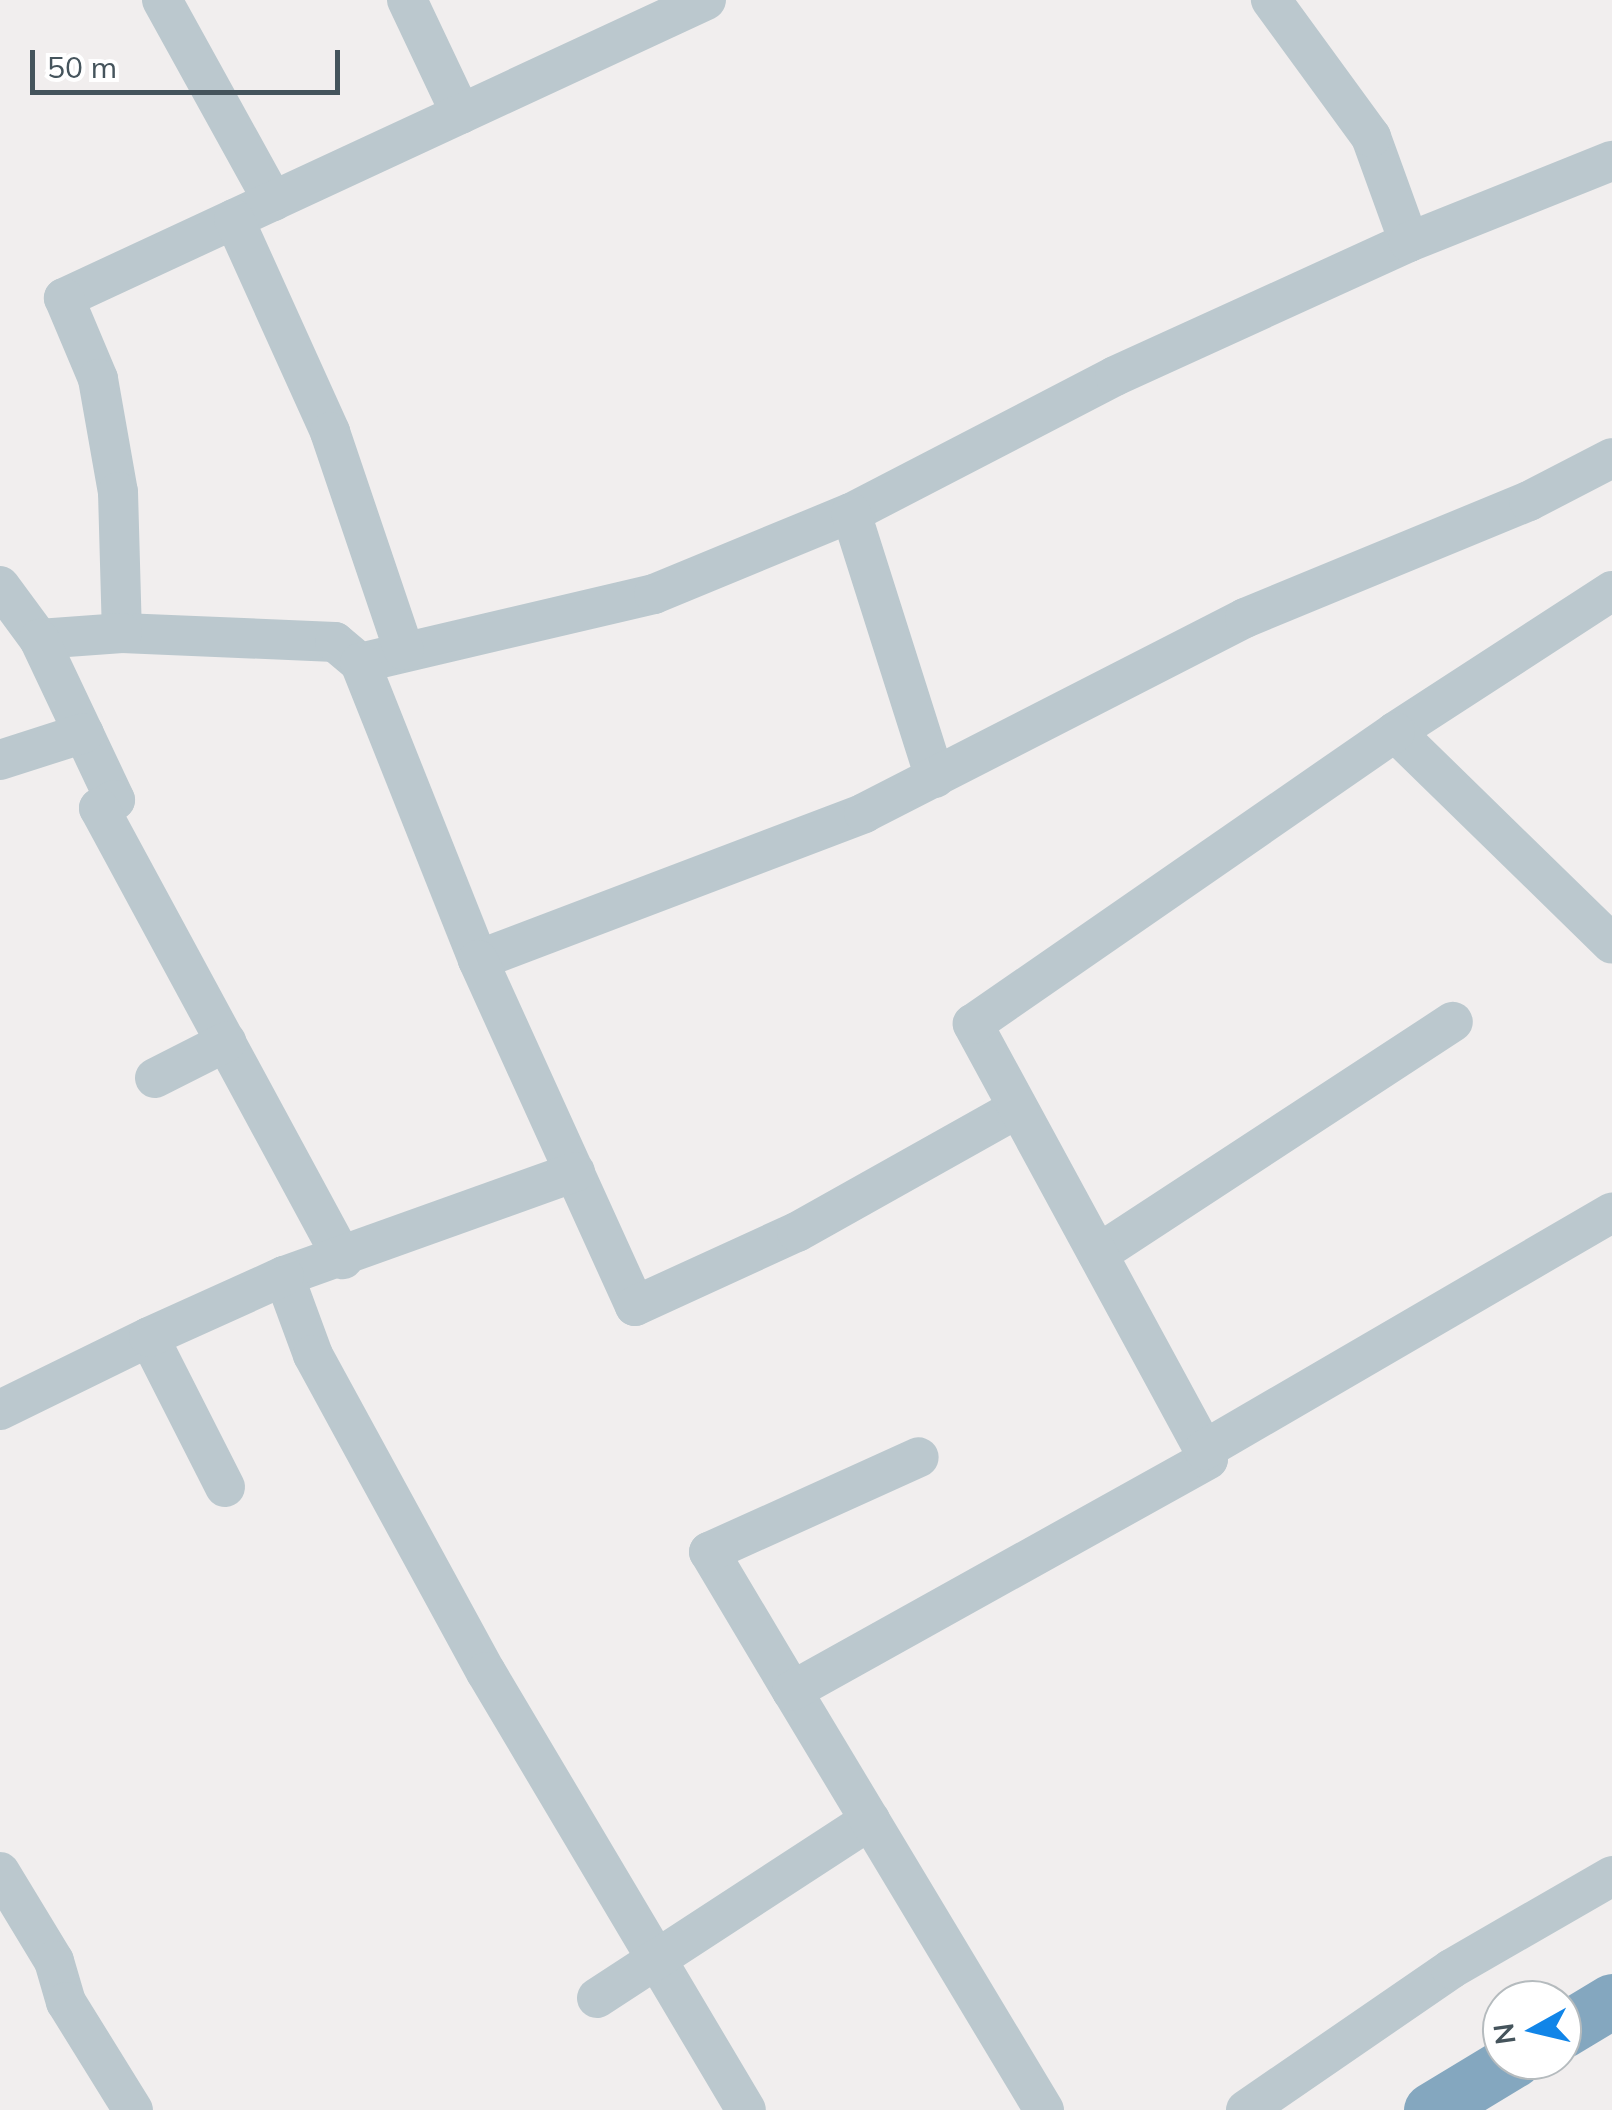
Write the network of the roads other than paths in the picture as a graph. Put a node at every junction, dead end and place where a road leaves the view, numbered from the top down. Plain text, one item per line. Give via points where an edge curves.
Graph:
1 (162, 0) edge
2 (407, 0) edge
3 (706, 0) edge
4 (1271, 0) edge
5 (461, 114) junction
6 (1612, 161) edge
7 (273, 201) junction
8 (234, 219) junction
9 (1409, 242) junction
10 (1612, 458) edge
11 (851, 512) junction
12 (0, 586) edge
13 (1612, 591) edge
14 (122, 633) junction
15 (39, 639) junction
16 (404, 650) junction
17 (360, 663) junction
18 (1395, 732) junction
19 (84, 734) junction
20 (0, 760) edge
21 (935, 778) junction
22 (1612, 944) edge
23 (478, 960) junction
24 (1454, 1022) dead end
25 (226, 1042) junction
26 (155, 1078) dead end
27 (1018, 1108) junction
28 (575, 1172) junction
29 (1612, 1214) edge
30 (1098, 1254) junction
31 (343, 1259) junction
32 (284, 1276) junction
33 (149, 1337) junction
34 (0, 1410) edge
35 (1204, 1450) junction
36 (920, 1457) dead end
37 (225, 1487) dead end
38 (792, 1691) junction
39 (870, 1820) junction
40 (0, 1872) edge
41 (1612, 1876) edge
42 (658, 1958) junction
43 (596, 1998) dead end
44 (1612, 2001) edge
45 (1582, 2019) edge
46 (1482, 2079) edge
47 (133, 2110) edge
48 (746, 2110) edge
49 (1044, 2110) edge
50 (1246, 2110) edge
51 (1430, 2110) edge

1 - 7 street
2 - 5 street
3 - 5 street
4 - 9 street via 1372,137
5 - 7 street
6 - 9 street
7 - 8 street
8 - 14 street via 64,298 98,379 118,492
8 - 16 street via 330,432
9 - 11 street via 1115,376
10 - 21 street via 1529,500 1245,618
11 - 16 street via 654,594
11 - 21 street
12 - 15 street
13 - 18 street
14 - 15 street
14 - 17 street via 334,642
15 - 19 street
16 - 17 street
17 - 23 street
18 - 22 street
18 - 27 street via 973,1024
19 - 20 street
19 - 25 street via 115,800 99,808
21 - 23 street via 864,813
23 - 28 street
24 - 30 street
25 - 26 street
25 - 31 street
27 - 28 street via 797,1232 635,1306
27 - 30 street
28 - 31 street
29 - 35 street
30 - 35 street
31 - 32 street
32 - 33 street
32 - 42 street via 314,1356 486,1672
33 - 34 street
33 - 37 street
35 - 38 street via 1208,1460
36 - 38 street via 709,1552
38 - 39 street
39 - 42 street
39 - 49 street
40 - 47 street via 54,1961 66,2002
41 - 50 street via 1451,1970
42 - 43 street
42 - 48 street
44 - 45 highway
46 - 51 highway

